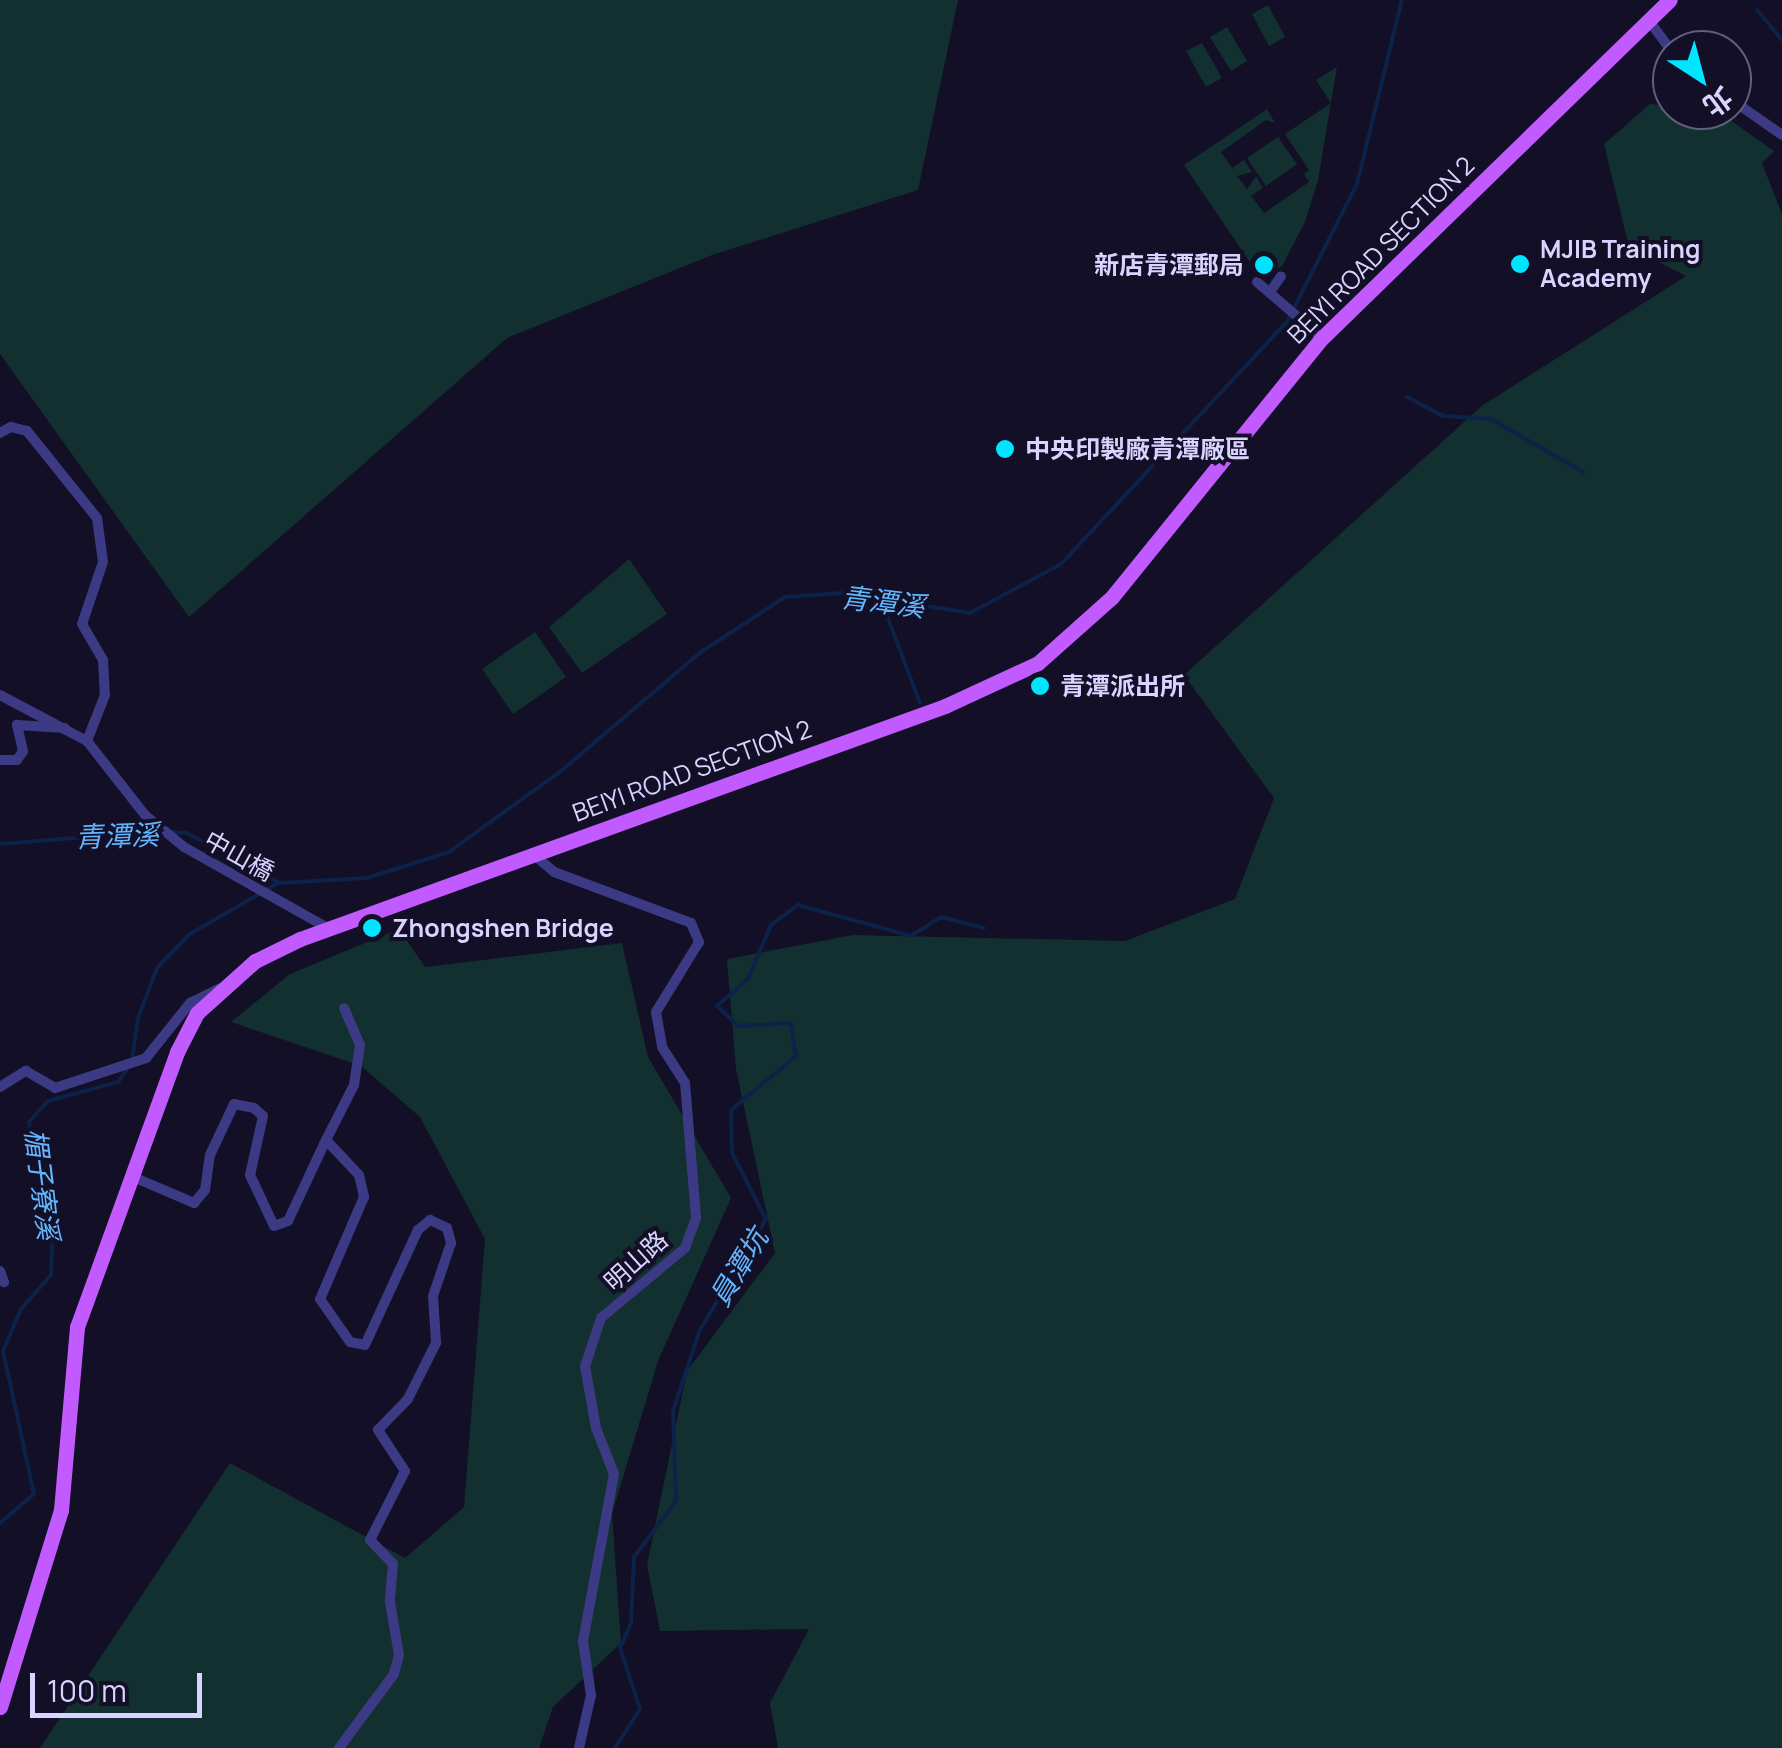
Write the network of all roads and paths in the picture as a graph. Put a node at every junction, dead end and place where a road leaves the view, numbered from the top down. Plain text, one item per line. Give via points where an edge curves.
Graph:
1 (1670, 0) edge
2 (1649, 20) junction
3 (1657, 30) edge
4 (1752, 114) edge
5 (1782, 136) edge
6 (1282, 276) dead end
7 (1257, 282) dead end
8 (1274, 295) junction
9 (1318, 333) junction
10 (0, 432) edge
11 (0, 695) edge
12 (71, 729) junction
13 (88, 741) junction
14 (0, 760) edge
15 (534, 855) junction
16 (329, 928) junction
17 (222, 988) junction
18 (344, 1008) dead end
19 (0, 1088) edge
20 (326, 1140) junction
21 (130, 1176) junction
22 (0, 1707) edge
23 (339, 1748) edge
24 (579, 1748) edge

1 - 2 main road, BEIYI ROAD SECTION 2
2 - 3 street
2 - 9 main road, BEIYI ROAD SECTION 2
4 - 5 street
6 - 8 street
7 - 8 street
8 - 9 street
9 - 15 main road, BEIYI ROAD SECTION 2 via 1112,598 1038,664 944,706
10 - 13 street via 27,431 97,518 103,562 82,624 102,660 105,695
11 - 12 street, 中山橋
12 - 13 street, 中山橋
12 - 14 street via 17,726 24,752 18,760
13 - 16 street, 中山橋 via 175,842
15 - 16 main road, BEIYI ROAD SECTION 2
15 - 24 street, 明山路 via 560,874 692,923 699,942 656,1012 662,1047 685,1083 696,1218 685,1248 601,1318 585,1366 596,1428 614,1474 583,1641 590,1694
16 - 17 main road, BEIYI ROAD SECTION 2 via 265,954
17 - 19 street via 190,1002 146,1058 55,1088 26,1070
17 - 21 main road, BEIYI ROAD SECTION 2 via 198,1013 177,1052
18 - 20 street via 360,1045 354,1084
20 - 21 street via 288,1221 274,1226 250,1175 263,1116 254,1108 234,1104 210,1154 205,1190 194,1203
20 - 23 street via 359,1175 364,1197 320,1299 350,1342 365,1345 373,1333 418,1230 430,1220 448,1228 451,1243 434,1296 436,1344 408,1399 378,1430 405,1472 370,1540 394,1564 390,1602 399,1655 394,1674
21 - 22 main road, BEIYI ROAD SECTION 2 via 76,1327 61,1510

